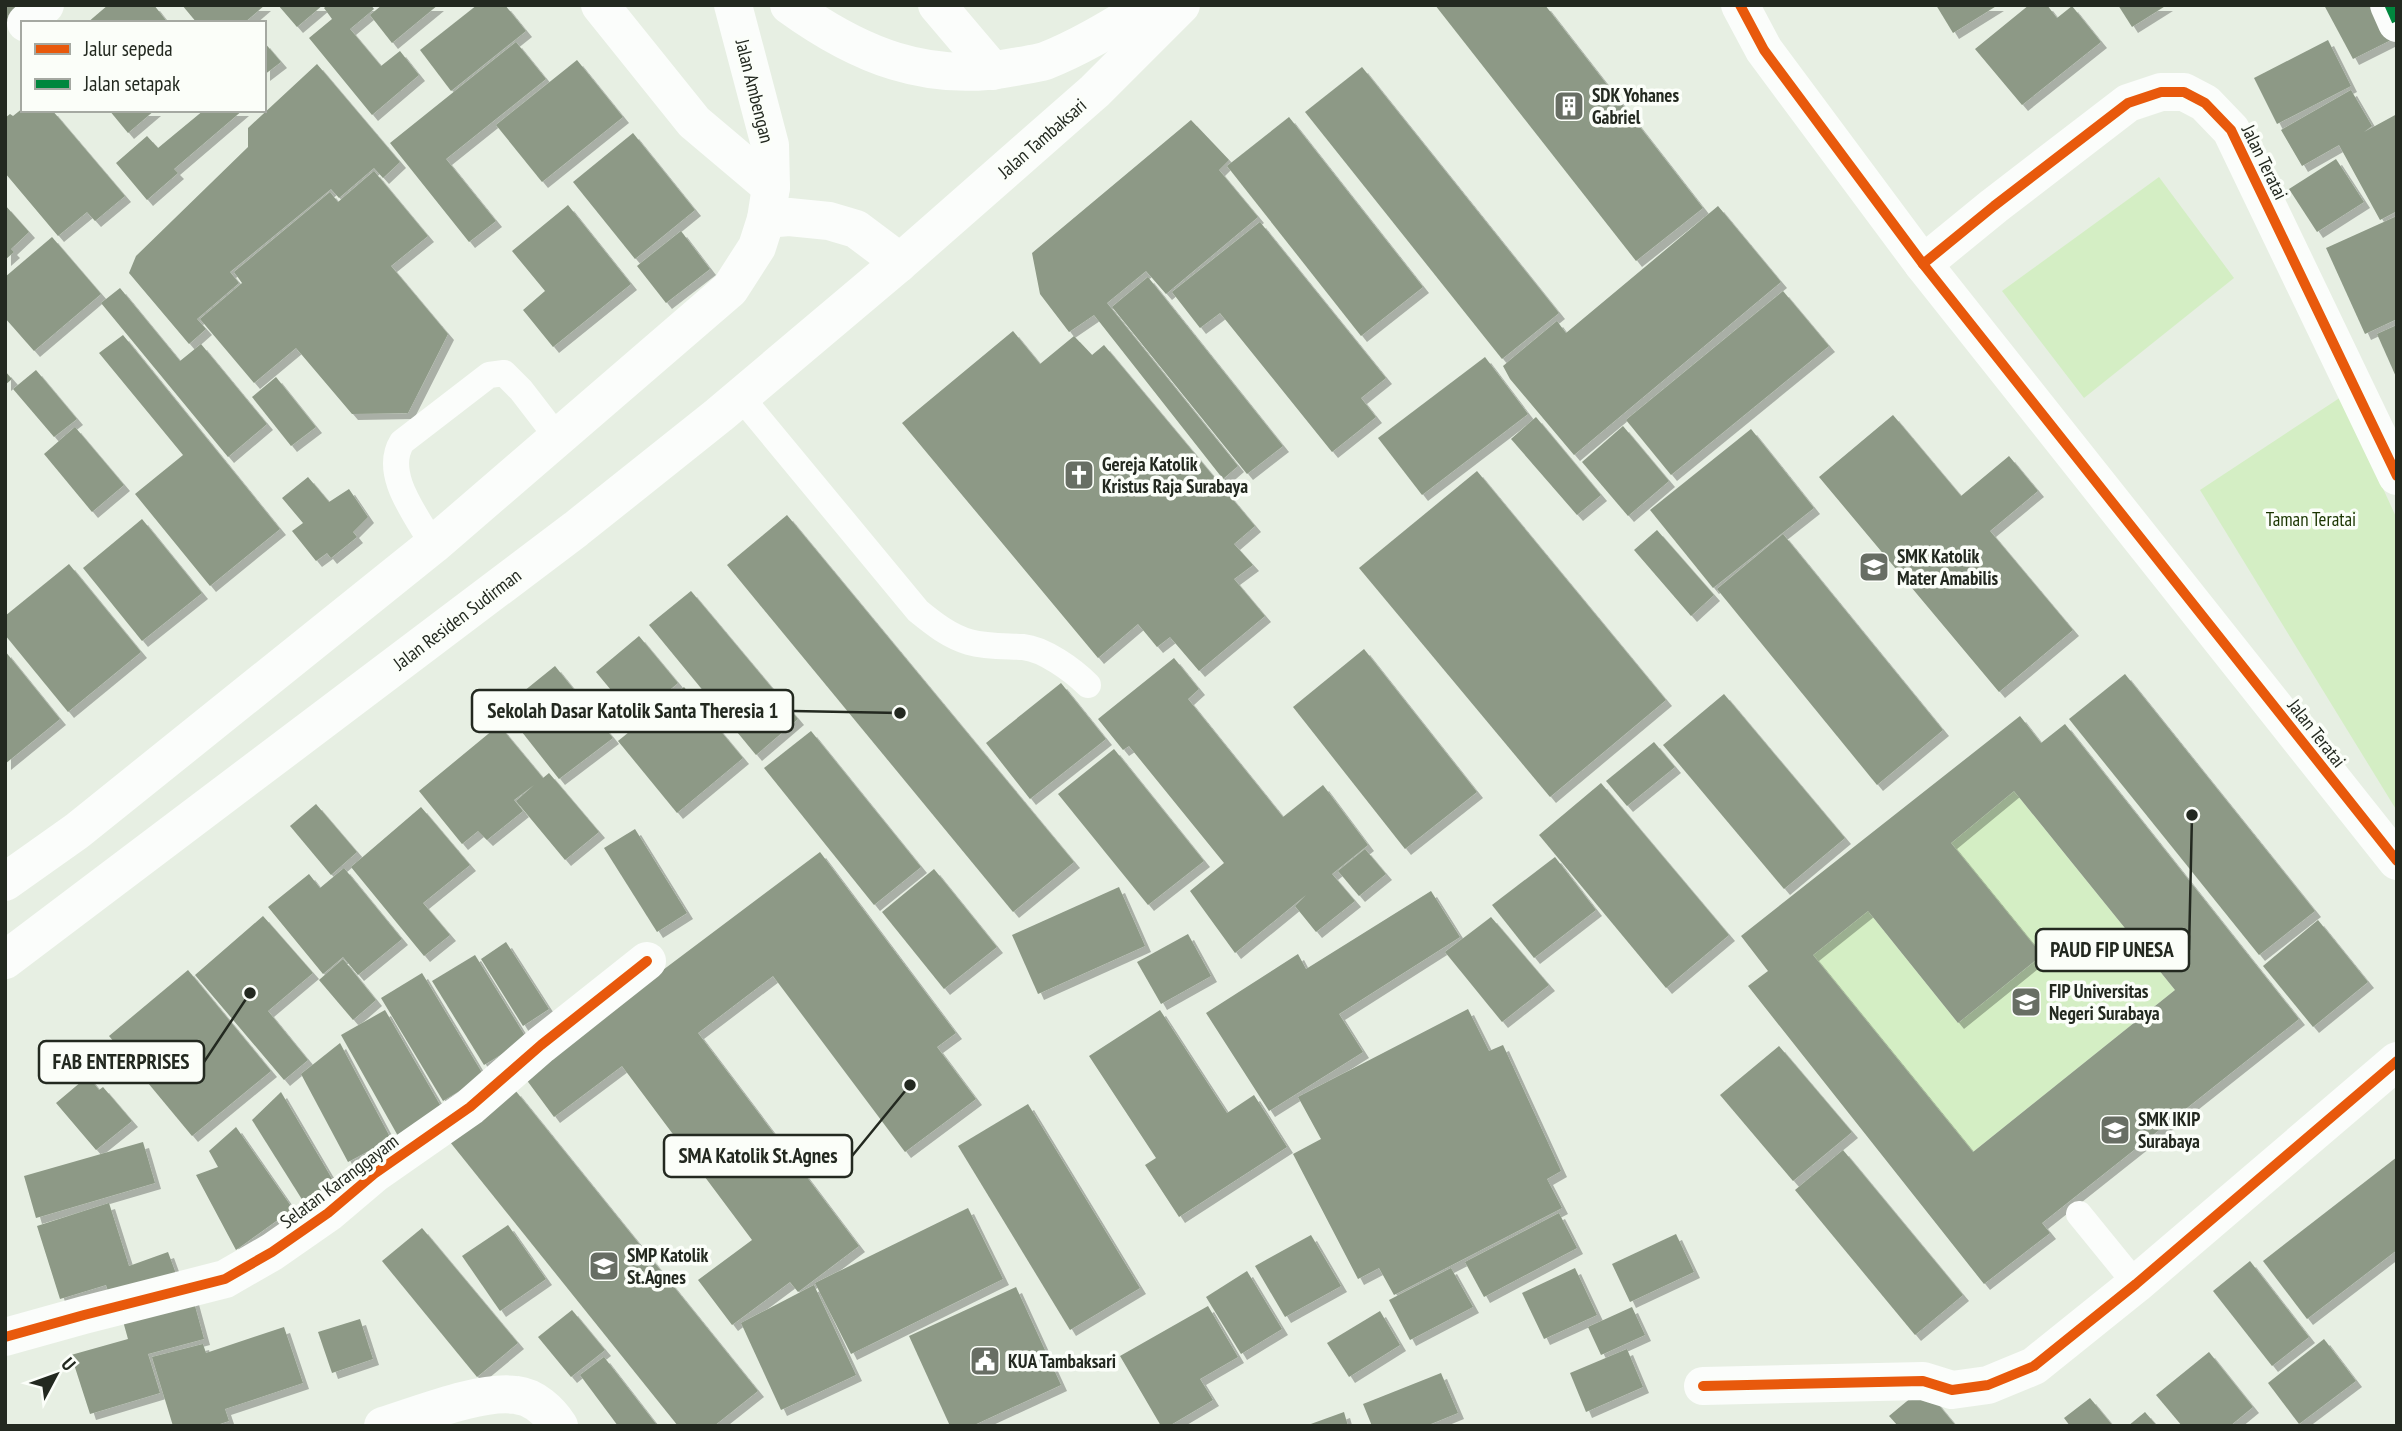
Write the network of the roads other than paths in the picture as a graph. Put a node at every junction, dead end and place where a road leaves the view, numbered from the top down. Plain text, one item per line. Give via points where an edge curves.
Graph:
1 (45, 5) edge
2 (600, 5) edge
3 (733, 5) edge
4 (789, 5) edge
5 (937, 5) edge
6 (1149, 5) edge
7 (1181, 5) edge
8 (1740, 5) edge
9 (2389, 5) edge
10 (27, 21) edge
11 (2397, 23) edge
12 (21, 27) edge
13 (5, 41) edge
14 (993, 71) junction
15 (769, 203) junction
16 (898, 264) junction
17 (1923, 264) junction
18 (740, 396) junction
19 (558, 438) junction
20 (2397, 476) edge
21 (433, 545) junction
22 (1088, 685) dead end
23 (2397, 861) edge
24 (5, 882) edge
25 (5, 960) edge
26 (647, 961) dead end
27 (2397, 1061) edge
28 (2079, 1214) dead end
29 (2136, 1284) junction
30 (5, 1337) edge
31 (1703, 1386) dead end
32 (383, 1426) edge
33 (559, 1426) edge

1 - 10 street
2 - 15 street via 694,122
3 - 15 street, Jalan Ambengan via 770,145
4 - 14 street via 849,43 898,64 942,73
5 - 14 street
6 - 14 street via 1044,61
7 - 16 street, Jalan Tambaksari via 1095,91
8 - 17 street, Jalan Teratai via 1764,50
9 - 11 street
12 - 13 street
15 - 16 street via 789,217 829,220 856,229
15 - 19 street via 757,247 730,289
16 - 18 street, Jalan Residen Sudirman
17 - 20 street, Jalan Teratai via 2128,103 2161,92 2184,92 2205,103 2231,130
17 - 23 street, Jalan Teratai
18 - 22 lane via 918,611 968,642 1035,650 1067,666
18 - 25 street, Jalan Residen Sudirman via 576,528
19 - 21 street
19 - 21 lane via 504,373 489,375 402,442 394,466
21 - 24 street via 77,831
26 - 30 street, Selatan Karanggayam via 470,1107 272,1252 225,1279
27 - 29 street
28 - 29 lane
29 - 31 street via 2034,1366 1988,1385 1952,1390 1923,1381
32 - 33 street via 492,1395 531,1399

